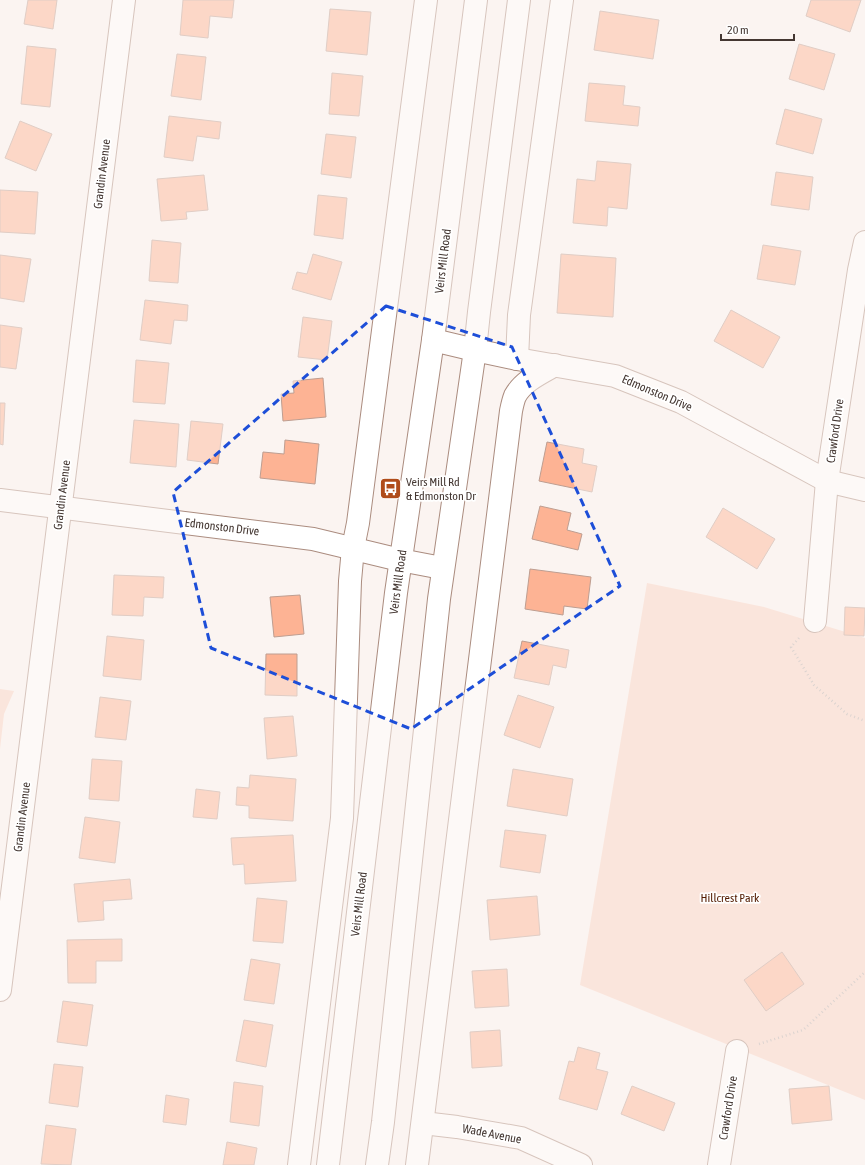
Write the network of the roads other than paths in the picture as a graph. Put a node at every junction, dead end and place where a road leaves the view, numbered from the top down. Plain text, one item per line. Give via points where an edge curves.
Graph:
1 (124, 0) edge
2 (426, 0) edge
3 (476, 0) edge
4 (519, 0) edge
5 (562, 0) edge
6 (865, 242) edge
7 (433, 340) junction
8 (475, 350) junction
9 (517, 358) junction
10 (555, 365) junction
11 (827, 482) junction
12 (865, 490) edge
13 (0, 500) edge
14 (60, 507) junction
15 (353, 548) junction
16 (400, 560) junction
17 (442, 568) junction
18 (815, 621) road end
19 (0, 990) edge
20 (737, 1051) road end
21 (423, 1123) junction
22 (299, 1165) edge
23 (328, 1165) edge
24 (377, 1165) edge
25 (417, 1165) edge
26 (581, 1165) edge
27 (719, 1165) edge

1 - 14 street, Grandin Avenue
2 - 15 street
3 - 7 street, Veirs Mill Road
4 - 8 street
5 - 9 street via 519,315
6 - 11 street, Crawford Drive
7 - 8 street, Edmonston Drive
7 - 16 street, Veirs Mill Road
8 - 9 street, Edmonston Drive
8 - 17 street
9 - 10 street, Edmonston Drive
10 - 11 street, Edmonston Drive via 615,376 681,402
10 - 21 street via 520,388 510,411
11 - 12 street, Edmonston Drive
11 - 18 street, Crawford Drive
13 - 14 street, Edmonston Drive
14 - 15 street, Edmonston Drive via 313,539
14 - 19 street, Grandin Avenue
15 - 16 street, Edmonston Drive
15 - 22 street via 342,818
16 - 17 street, Edmonston Drive
16 - 23 street, Veirs Mill Road
17 - 24 street
20 - 27 street, Crawford Drive
21 - 25 street
21 - 26 street, Wade Avenue via 521,1138

